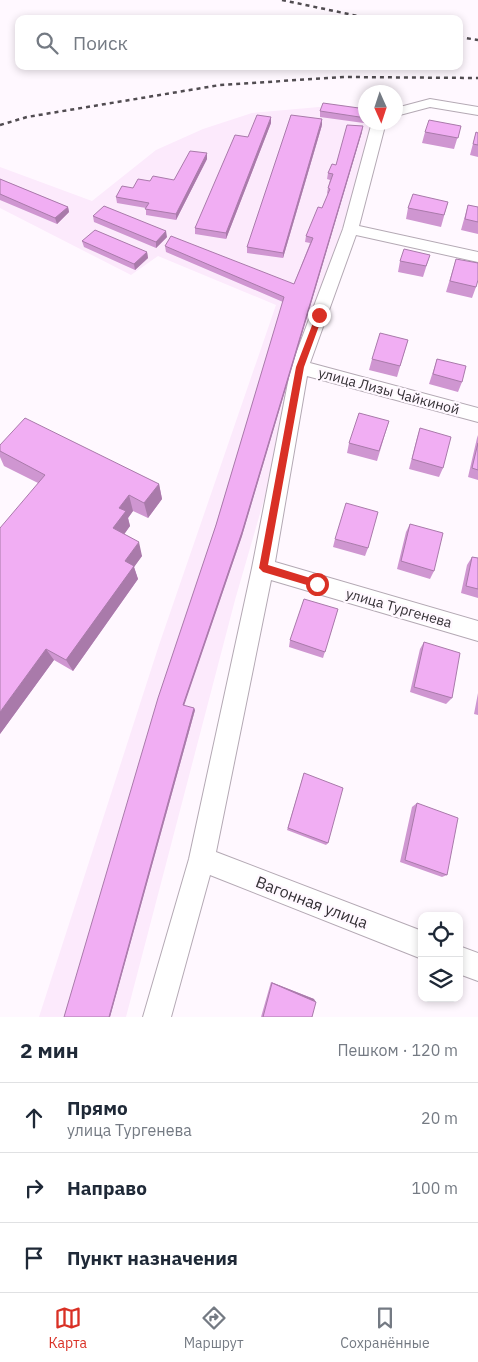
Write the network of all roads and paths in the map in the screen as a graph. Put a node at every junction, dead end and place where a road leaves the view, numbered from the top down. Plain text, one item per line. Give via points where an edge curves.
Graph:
1 (403, 110) edge
2 (478, 111) edge
3 (377, 130) edge
4 (351, 229) junction
5 (478, 257) edge
6 (300, 367) junction
7 (478, 415) edge
8 (263, 568) junction
9 (478, 631) edge
10 (202, 859) junction
11 (418, 943) edge
12 (463, 961) edge
13 (478, 967) edge
14 (157, 1017) edge

1 - 2 street via 430,103
3 - 4 street
4 - 5 street
4 - 6 street
6 - 7 street, улица Лизы Чайкиной
6 - 8 street
8 - 9 street, улица Тургенева
8 - 10 street
10 - 11 street, Вагонная улица
10 - 14 street
12 - 13 street

